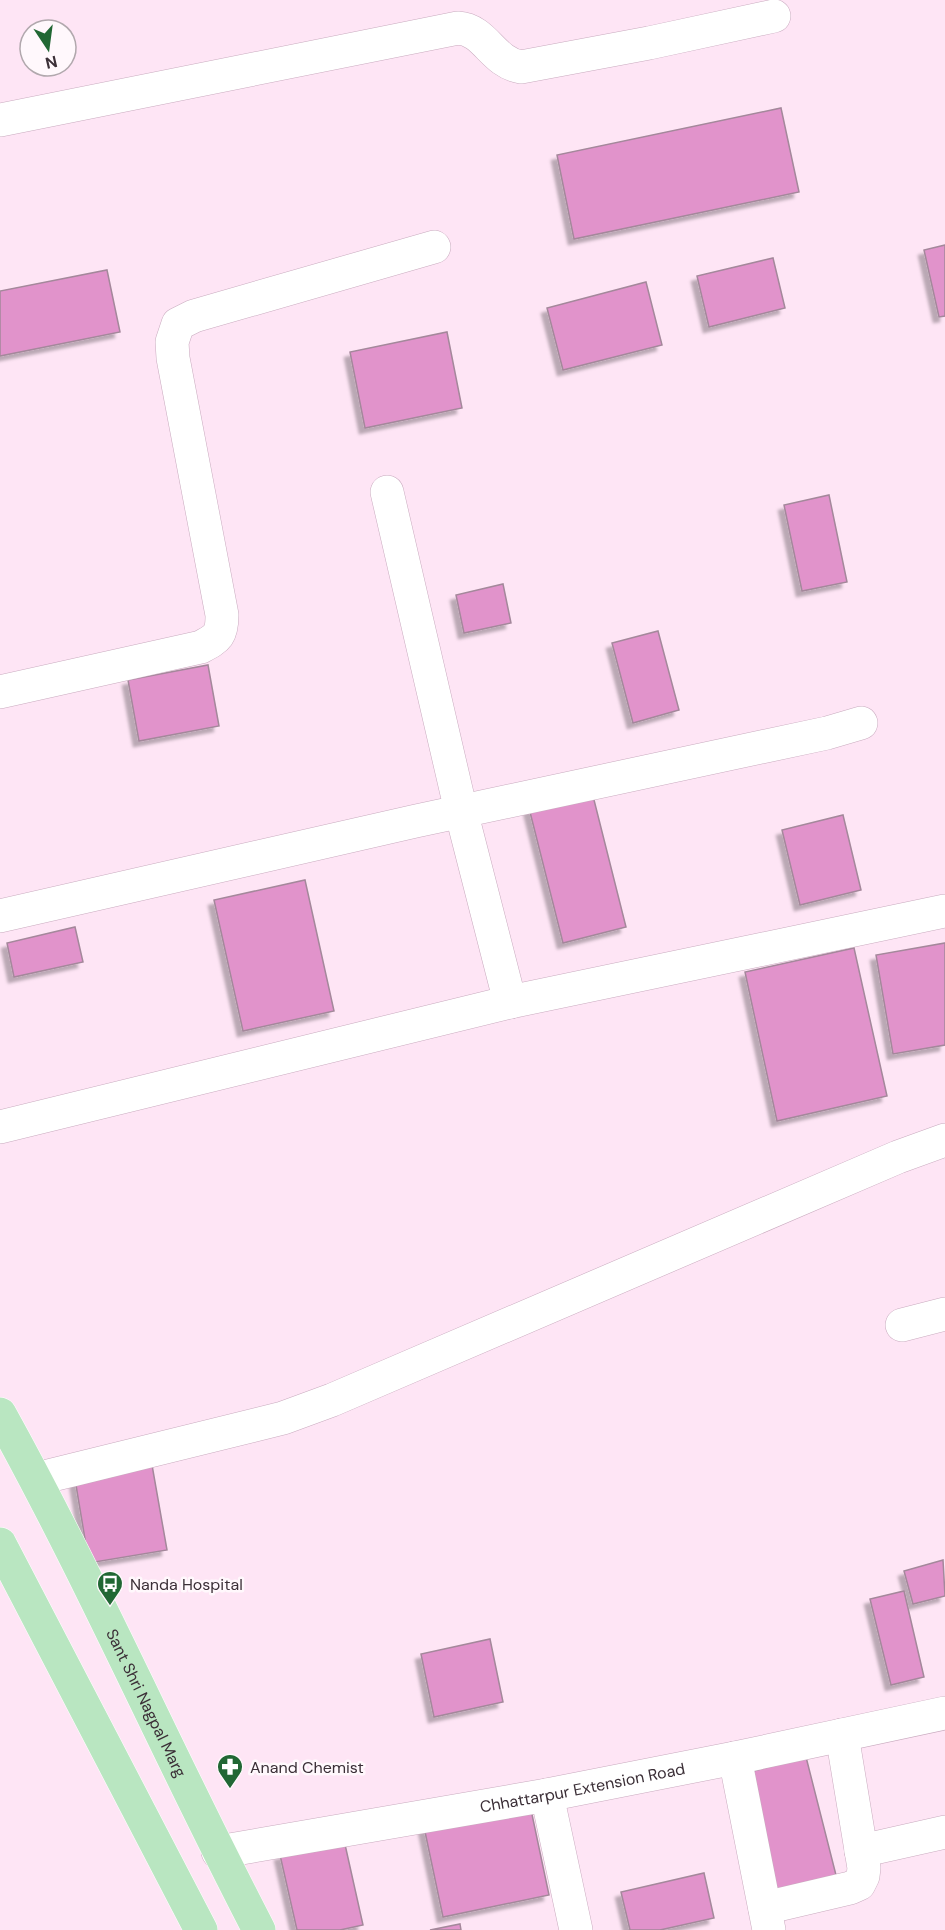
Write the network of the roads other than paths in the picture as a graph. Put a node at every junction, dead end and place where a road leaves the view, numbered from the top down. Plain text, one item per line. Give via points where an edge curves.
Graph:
1 (774, 16) dead end
2 (0, 120) edge
3 (434, 248) dead end
4 (387, 492) dead end
5 (0, 692) edge
6 (861, 723) dead end
7 (461, 811) junction
8 (945, 911) edge
9 (0, 916) edge
10 (510, 1002) junction
11 (0, 1127) edge
12 (945, 1140) edge
13 (945, 1314) edge
14 (902, 1325) dead end
15 (0, 1414) edge
16 (36, 1479) junction
17 (0, 1544) edge
18 (945, 1713) edge
19 (842, 1735) junction
20 (735, 1758) junction
21 (547, 1795) junction
22 (945, 1832) edge
23 (861, 1851) junction
24 (218, 1852) junction
25 (767, 1919) edge
26 (201, 1930) edge
27 (259, 1930) edge
28 (576, 1930) edge

1 - 2 street via 520,67 498,57 475,33 458,28
3 - 5 street via 194,316 178,324 172,342 173,358 222,629 216,639 201,647
4 - 7 street
6 - 7 street
7 - 9 street
7 - 10 street
8 - 10 street
10 - 11 street
12 - 16 street via 284,1418
13 - 14 street
15 - 16 main road, Sant Shri Nagpal Marg
16 - 24 main road, Sant Shri Nagpal Marg
17 - 26 main road
18 - 19 street, Chhattarpur Extension Road
19 - 20 street, Chhattarpur Extension Road
19 - 23 street
20 - 21 street, Chhattarpur Extension Road
20 - 25 street
21 - 24 street, Chhattarpur Extension Road
21 - 28 street
22 - 23 street
23 - 25 street via 864,1868 859,1884
24 - 27 main road, Sant Shri Nagpal Marg

